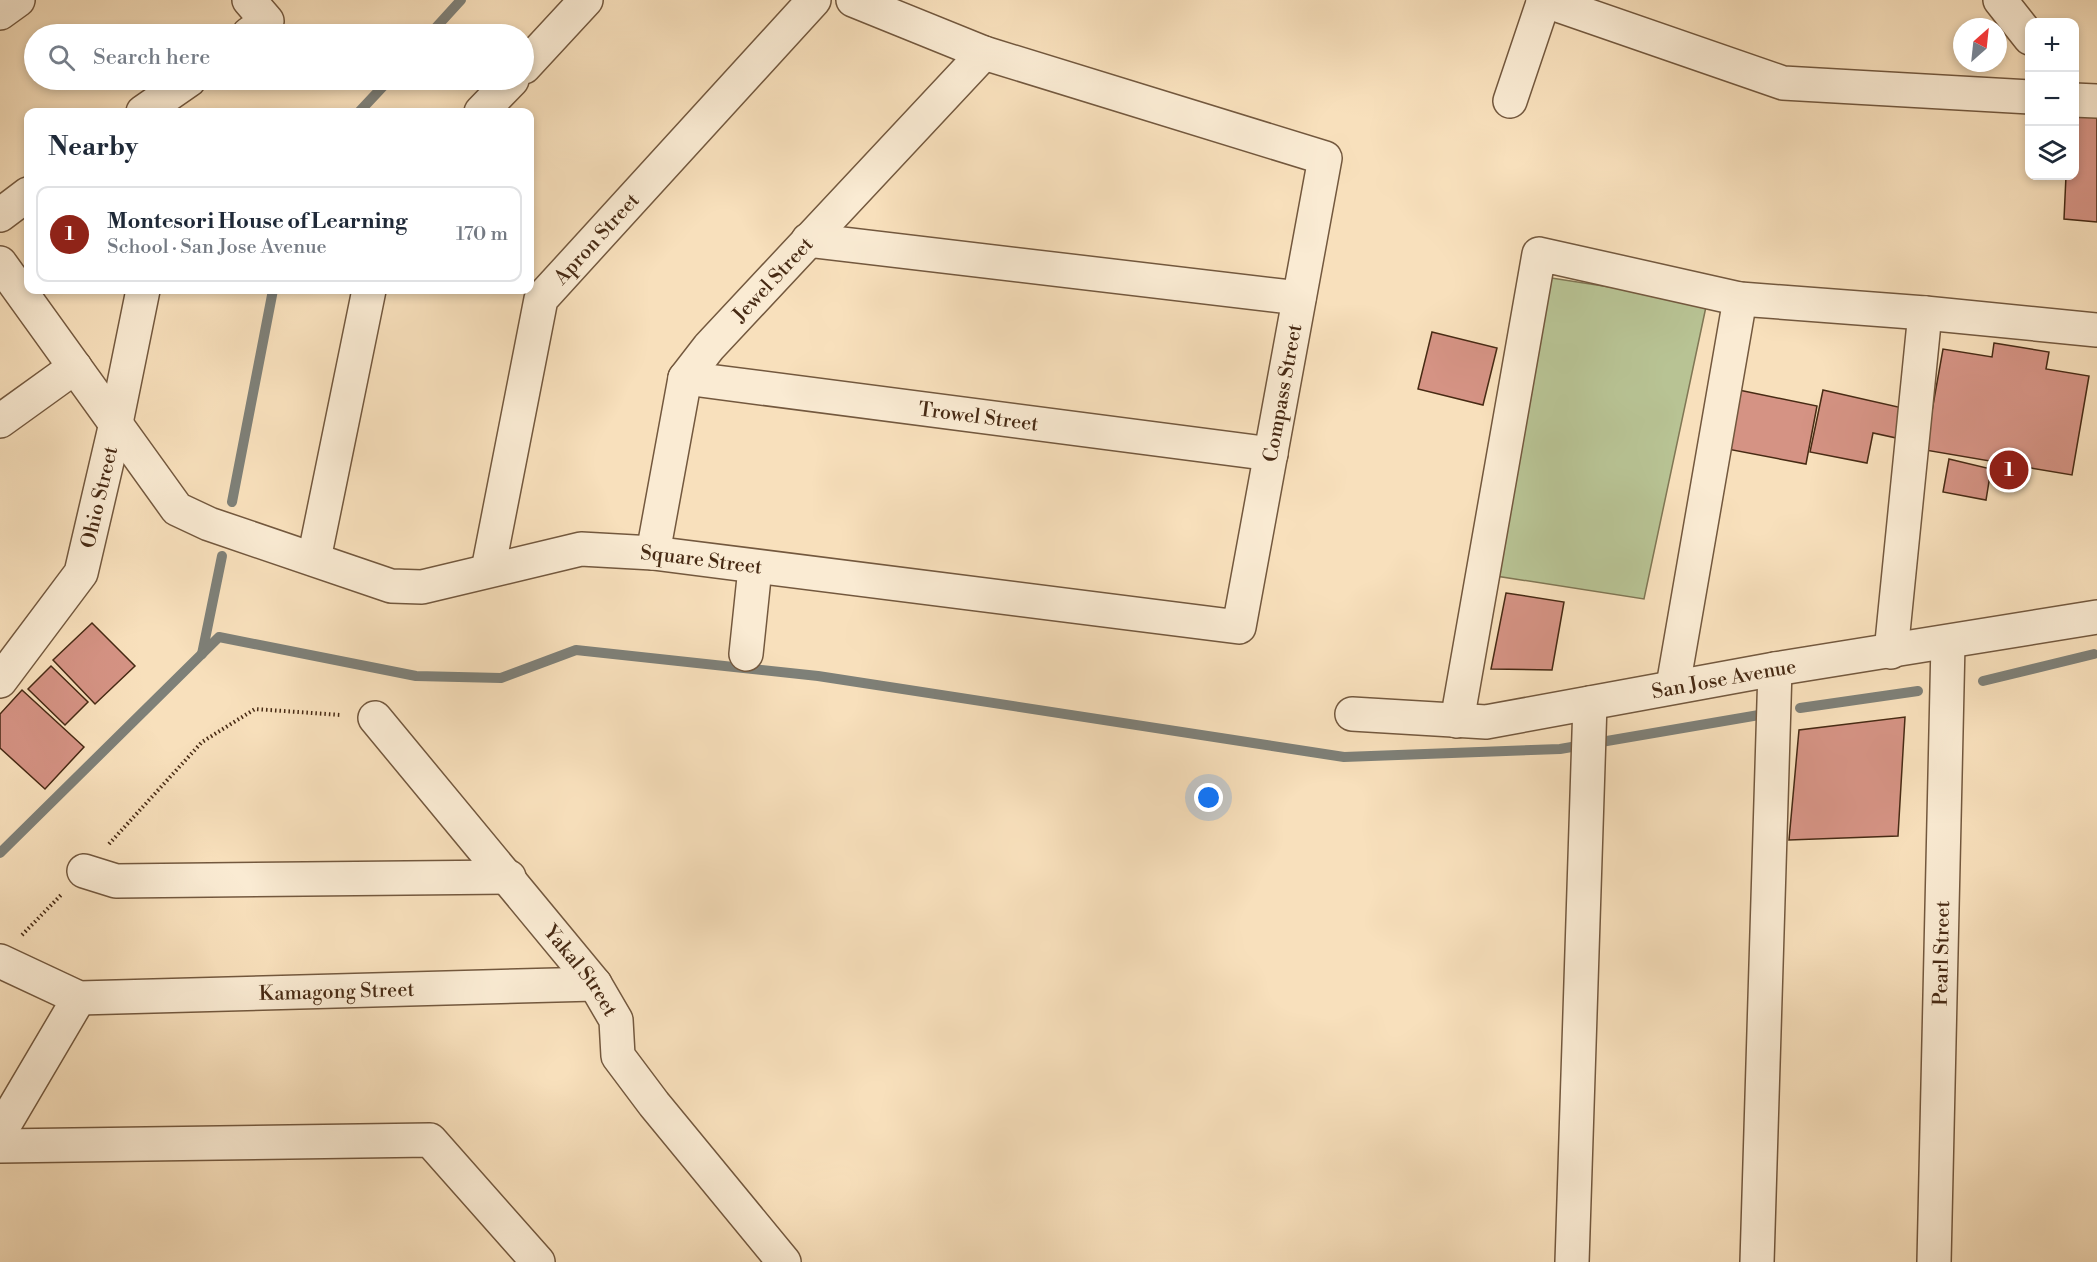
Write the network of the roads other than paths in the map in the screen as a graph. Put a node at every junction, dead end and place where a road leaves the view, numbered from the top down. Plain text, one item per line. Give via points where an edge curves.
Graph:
1 (18, 0) edge
2 (586, 0) edge
3 (814, 0) edge
4 (853, 0) edge
5 (1543, 0) edge
6 (2000, 0) edge
7 (1582, 7) edge
8 (0, 13) edge
9 (2025, 32) edge
10 (984, 53) junction
11 (534, 56) edge
12 (502, 90) edge
13 (184, 92) edge
14 (2025, 97) edge
15 (1510, 101) dead end
16 (151, 108) edge
17 (485, 108) edge
18 (24, 197) edge
19 (0, 214) edge
20 (808, 240) junction
21 (0, 263) edge
22 (142, 294) edge
23 (368, 294) edge
24 (1299, 298) junction
25 (1740, 299) junction
26 (1925, 312) junction
27 (2097, 330) edge
28 (75, 367) junction
29 (686, 378) junction
30 (0, 422) edge
31 (116, 423) junction
32 (1271, 454) junction
33 (653, 554) junction
34 (314, 559) junction
35 (755, 568) junction
36 (488, 570) junction
37 (2097, 617) edge
38 (1239, 627) joint
39 (1948, 643) junction
40 (1891, 652) junction
41 (747, 654) dead end
42 (1775, 669) junction
43 (0, 681) edge
44 (1673, 686) junction
45 (1590, 703) junction
46 (1352, 714) dead end
47 (375, 718) road end
48 (1457, 721) junction
49 (84, 871) road end
50 (509, 877) junction
51 (8, 952) edge
52 (595, 984) junction
53 (79, 998) junction
54 (0, 1132) edge
55 (0, 1146) edge
56 (538, 1262) edge
57 (784, 1262) edge
58 (1572, 1262) edge
59 (1757, 1262) edge
60 (1934, 1262) edge

1 - 8 street
2 - 11 street
3 - 36 street, Apron Street via 541,298
4 - 10 street
5 - 7 street
5 - 15 street
6 - 9 street
7 - 14 street via 1783,82
10 - 20 street, Jewel Street
10 - 24 street, Compass Street via 1325,158
12 - 17 street
13 - 16 street
18 - 19 street
20 - 24 street
20 - 29 street, Jewel Street via 709,347
21 - 28 street
22 - 31 street, Ohio Street
23 - 34 street
24 - 32 street, Compass Street
25 - 26 street
25 - 44 street
25 - 48 street via 1539,254
26 - 27 street
26 - 40 street
28 - 30 street
28 - 31 street
29 - 32 street, Trowel Street
29 - 33 street, Jewel Street
31 - 34 street, Square Street via 177,509 209,524
31 - 43 street, Ohio Street via 81,573
32 - 38 street, Compass Street
33 - 35 street, Square Street
33 - 36 street, Square Street via 581,549
34 - 36 street, Square Street via 391,586 422,587
35 - 38 street, Square Street
35 - 41 street
37 - 39 street, San Jose Avenue
39 - 40 street, San Jose Avenue
39 - 60 street, Pearl Street
40 - 42 street, San Jose Avenue
42 - 44 street, San Jose Avenue
42 - 59 street
44 - 45 street, San Jose Avenue
45 - 48 street, San Jose Avenue via 1486,722
45 - 58 street
46 - 48 street, San Jose Avenue
47 - 50 street, Yakal Street
49 - 50 street via 116,881
50 - 52 street, Yakal Street
51 - 53 street, Kamagong Street
52 - 53 street, Kamagong Street
52 - 57 street, Yakal Street via 616,1020 618,1056
53 - 54 street
55 - 56 street via 430,1140

